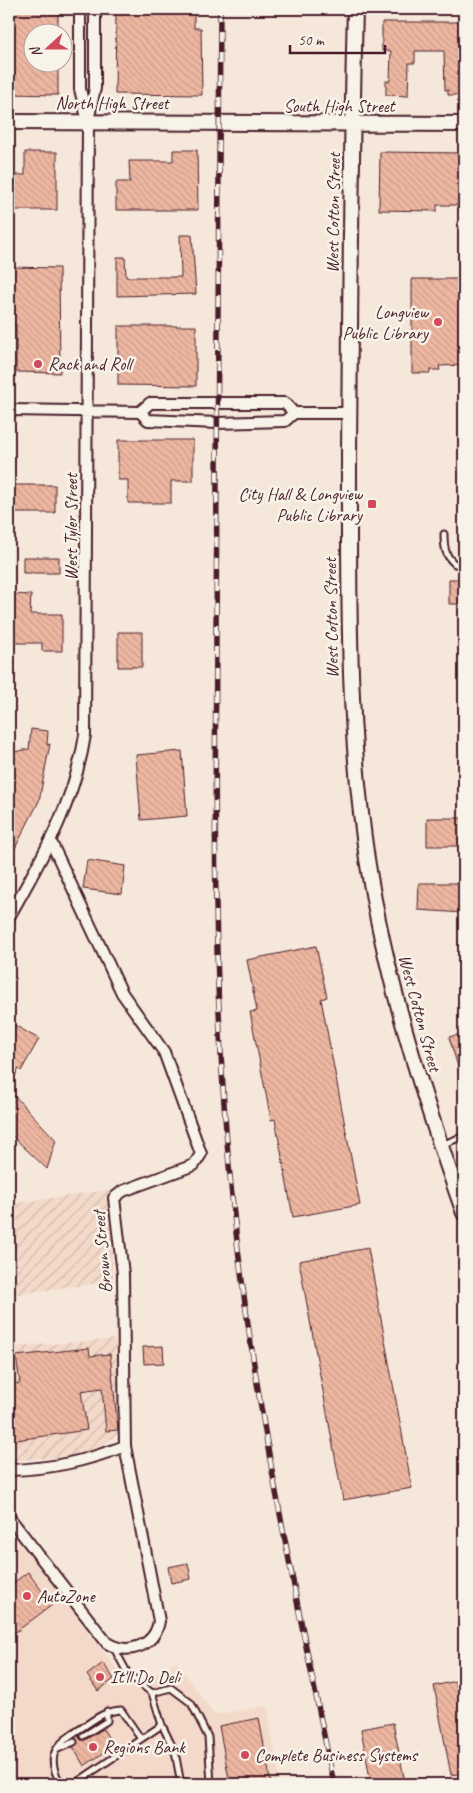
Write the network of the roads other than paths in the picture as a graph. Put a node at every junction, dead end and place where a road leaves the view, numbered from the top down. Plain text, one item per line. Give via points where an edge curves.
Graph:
1 (80, 9) edge
2 (95, 9) edge
3 (355, 9) edge
4 (88, 121) junction
5 (9, 122) edge
6 (214, 123) joint
7 (464, 124) edge
8 (352, 125) junction
9 (9, 410) edge
10 (87, 410) junction
11 (140, 412) junction
12 (294, 413) junction
13 (350, 413) junction
14 (444, 534) dead end
15 (464, 565) edge
16 (51, 842) junction
17 (9, 917) edge
18 (464, 1136) edge
19 (440, 1145) junction
20 (464, 1213) edge
21 (125, 1446) junction
22 (9, 1470) edge
23 (9, 1518) edge
24 (114, 1647) junction
25 (152, 1692) junction
26 (107, 1711) junction
27 (162, 1725) junction
28 (83, 1736) dead end
29 (141, 1739) junction
30 (74, 1742) dead end
31 (56, 1750) junction
32 (61, 1784) edge
33 (74, 1784) edge
34 (181, 1784) edge
35 (211, 1784) edge

1 - 4 street, West Tyler Street via 80,89
2 - 4 street, West Tyler Street via 95,88
3 - 8 main road, West Cotton Street
4 - 5 main road, North High Street
4 - 6 main road, North High Street
4 - 10 street, West Tyler Street
6 - 8 main road, South High Street
7 - 8 main road, South High Street
8 - 13 main road, West Cotton Street
9 - 10 street
10 - 11 street
10 - 16 street, West Tyler Street via 85,735 76,777
11 - 12 street via 148,420 217,423 286,421
11 - 12 street via 150,403 218,402 286,403
12 - 13 street
13 - 19 main road, West Cotton Street via 350,660 358,787 371,882 391,982
14 - 15 lane via 447,556 455,564
16 - 17 street, West Tyler Street
16 - 21 street, Brown Street via 122,993 164,1052 201,1154 194,1165 123,1191 114,1198 122,1274
18 - 19 lane
19 - 20 main road, West Cotton Street
21 - 22 street via 92,1459 58,1467
21 - 24 street, Brown Street via 159,1621 151,1640 136,1646
23 - 24 street via 102,1639
24 - 25 lane via 128,1674
25 - 27 lane
25 - 35 lane via 171,1688 190,1702 208,1737
26 - 28 lane via 107,1721
26 - 29 lane via 121,1710
26 - 31 lane via 60,1741
27 - 29 lane
27 - 34 lane via 175,1752
29 - 33 lane
30 - 31 lane
31 - 32 lane via 53,1771

